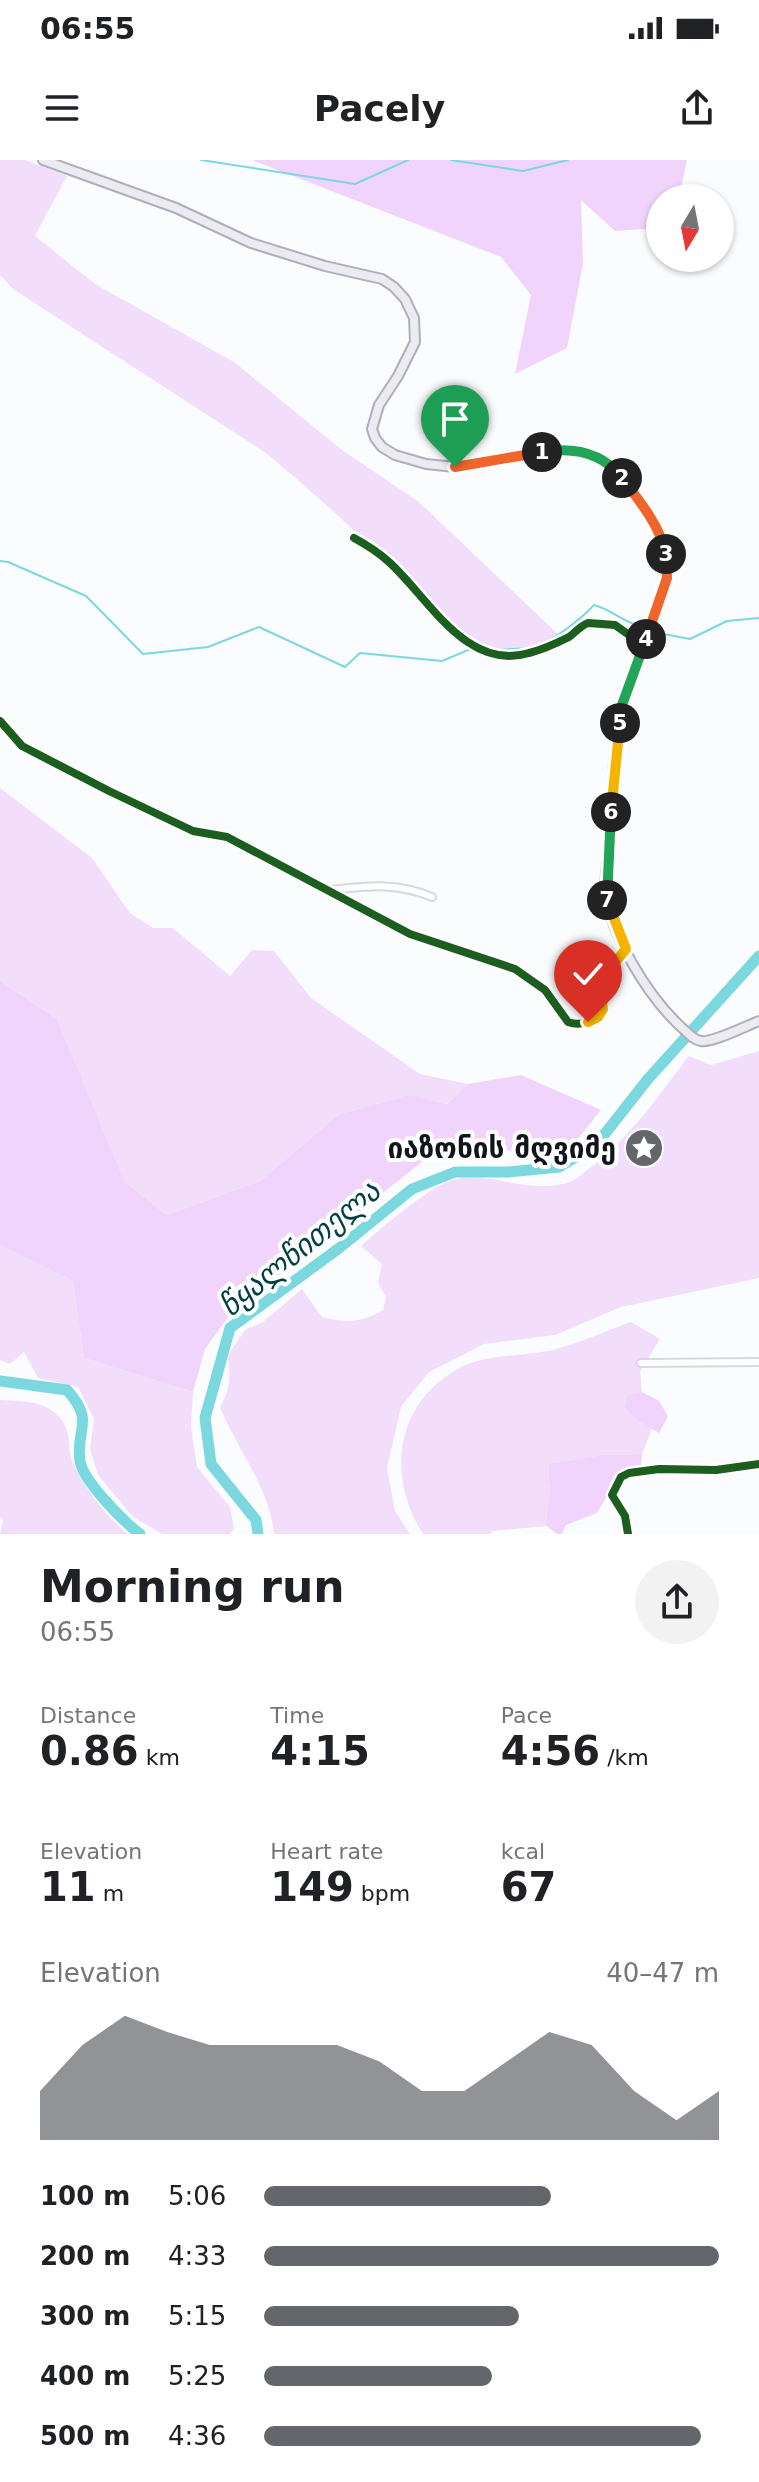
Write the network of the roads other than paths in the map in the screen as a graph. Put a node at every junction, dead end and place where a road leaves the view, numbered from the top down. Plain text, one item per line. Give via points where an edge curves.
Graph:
1 (43, 160) edge
2 (354, 538) dead end
3 (643, 645) junction
4 (0, 721) edge
5 (331, 890) junction
6 (432, 897) dead end
7 (626, 949) junction
8 (759, 1021) edge
9 (759, 1362) edge
10 (641, 1363) dead end
11 (759, 1464) edge
12 (628, 1534) edge

1 - 3 main road via 176,208 261,247 382,279 394,287 405,299 417,330 411,352 373,419 375,438 395,455 455,467 557,450 597,456 617,472 664,543 668,562 662,595
2 - 3 street via 390,563 437,617 466,641 503,658 542,648 588,623 615,625
3 - 7 main road via 622,705 605,888
4 - 5 street via 22,746 109,791 193,831 227,837
5 - 6 street via 397,886
5 - 7 street via 410,934 515,969 545,990 573,1024 602,1012 601,981
7 - 8 main road via 650,991 695,1040 706,1041
9 - 10 street
11 - 12 street via 659,1469 621,1477 612,1495 625,1516

